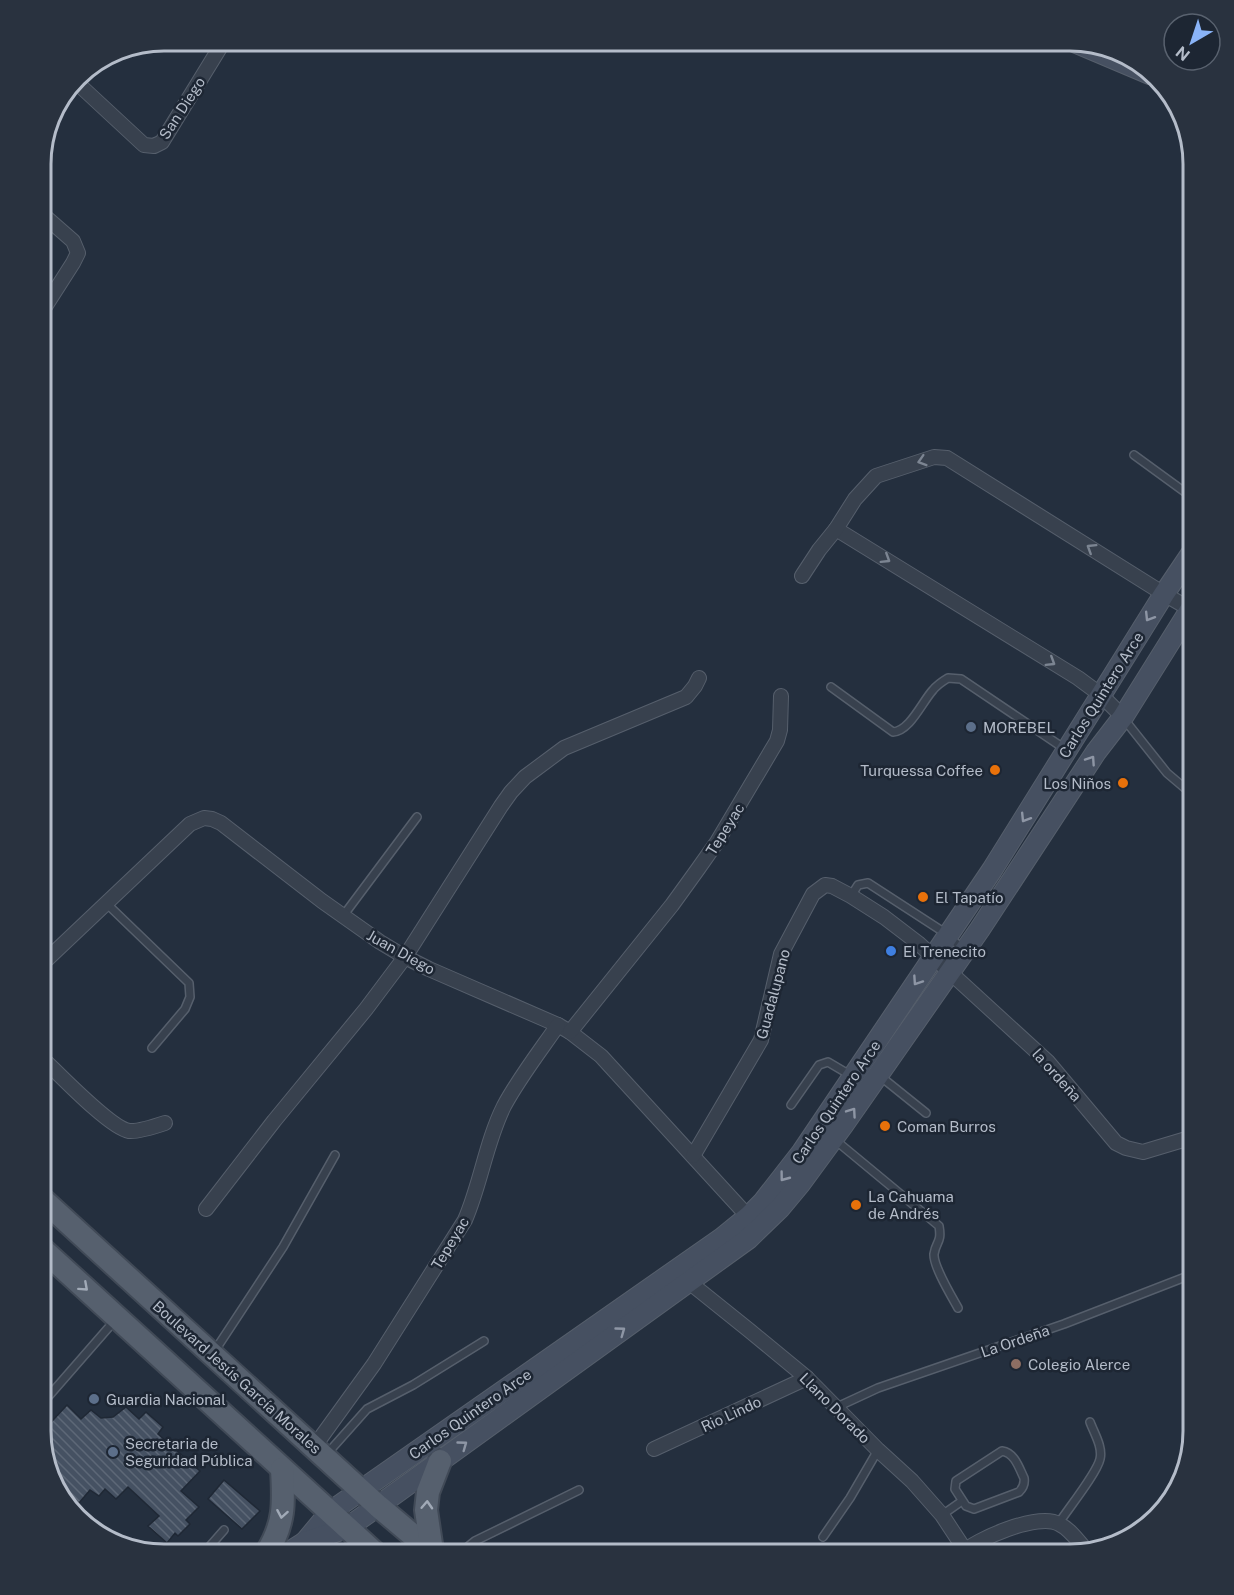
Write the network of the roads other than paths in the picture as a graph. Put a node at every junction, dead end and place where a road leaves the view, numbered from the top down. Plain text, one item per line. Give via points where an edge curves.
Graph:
1 (217, 51) edge
2 (81, 87) edge
3 (51, 222) edge
4 (51, 297) edge
5 (1134, 455) dead end
6 (1183, 490) edge
7 (836, 529) junction
8 (1183, 567) edge
9 (802, 576) dead end
10 (1164, 594) junction
11 (1183, 604) edge
12 (1183, 622) edge
13 (699, 678) dead end
14 (831, 687) dead end
15 (1101, 695) junction
16 (781, 696) dead end
17 (1123, 717) junction
18 (1067, 750) junction
19 (1183, 786) edge
20 (417, 817) dead end
21 (851, 896) junction
22 (106, 903) junction
23 (343, 916) junction
24 (947, 936) junction
25 (965, 951) junction
26 (51, 955) edge
27 (405, 957) junction
28 (933, 957) junction
29 (950, 973) junction
30 (558, 1025) junction
31 (570, 1032) junction
32 (152, 1048) dead end
33 (51, 1066) edge
34 (878, 1074) junction
35 (853, 1077) junction
36 (791, 1105) dead end
37 (926, 1113) dead end
38 (165, 1124) dead end
39 (833, 1139) junction
40 (1183, 1140) edge
41 (335, 1155) dead end
42 (693, 1156) junction
43 (51, 1208) edge
44 (206, 1209) dead end
45 (754, 1222) junction
46 (51, 1258) edge
47 (1183, 1278) edge
48 (689, 1282) junction
49 (957, 1308) dead end
50 (118, 1317) junction
51 (484, 1341) dead end
52 (212, 1354) junction
53 (547, 1372) junction
54 (807, 1378) junction
55 (51, 1393) edge
56 (837, 1407) junction
57 (1090, 1422) dead end
58 (654, 1449) dead end
59 (878, 1450) junction
60 (320, 1452) junction
61 (440, 1461) junction
62 (282, 1469) junction
63 (360, 1490) junction
64 (579, 1490) dead end
65 (962, 1501) junction
66 (378, 1506) junction
67 (330, 1512) junction
68 (942, 1515) junction
69 (1059, 1523) junction
70 (347, 1528) junction
71 (224, 1530) dead end
72 (823, 1537) dead end
73 (305, 1542) junction
74 (1080, 1543) edge
75 (211, 1544) edge
76 (272, 1544) edge
77 (302, 1544) edge
78 (365, 1544) edge
79 (423, 1544) edge
80 (432, 1544) edge
81 (471, 1544) edge
82 (960, 1544) edge
83 (980, 1544) edge

1 - 2 street, San Diego via 162,142 154,146 144,145
3 - 4 street via 73,241 78,253
5 - 6 lane
7 - 9 street
10 -> 7 street via 947,458 934,457 876,476
7 -> 15 street
8 - 10 main road, Carlos Quintero Arce
10 - 11 street
10 -> 15 main road, Carlos Quintero Arce
12 - 17 main road, Carlos Quintero Arce
13 - 27 street via 686,697 564,748 525,777 501,806
14 - 18 lane via 893,732 900,732 934,688 948,678 961,679
15 - 17 street
15 - 18 main road, Carlos Quintero Arce
16 - 31 street, Tepeyac via 777,741 717,842
17 - 19 lane via 1167,773
25 -> 17 main road, Carlos Quintero Arce
18 -> 24 main road, Carlos Quintero Arce
20 - 23 lane
21 - 24 lane via 858,885 868,884
21 - 28 street, Guadalupano
21 - 42 street, Guadalupano via 825,885 813,894 781,954 761,1040
22 - 23 street, Juan Diego via 189,824 204,818 230,829
22 - 26 street, Juan Diego
22 - 32 lane via 189,983 190,997 185,1008
23 - 27 street, Juan Diego
24 - 25 lane
24 - 28 main road, Carlos Quintero Arce
25 - 29 main road, Carlos Quintero Arce
27 - 30 street, Juan Diego
27 - 44 street
28 - 29 street, la ordeña
28 -> 35 main road, Carlos Quintero Arce
29 - 34 main road, Carlos Quintero Arce
29 - 40 street, la ordeña via 1048,1062 1116,1143 1143,1152
30 - 31 street, Juan Diego
30 - 60 street, Tepeyac via 504,1106 465,1220
31 - 42 street, Juan Diego via 600,1056
33 - 38 street via 118,1127 131,1131
34 - 37 lane
39 -> 34 main road, Carlos Quintero Arce
35 - 36 lane via 824,1062
35 -> 45 main road, Carlos Quintero Arce
39 - 45 main road, Carlos Quintero Arce via 780,1208
39 - 49 lane via 939,1226 941,1236 934,1254 935,1265
41 - 52 lane via 283,1247
42 - 45 street, Juan Diego
43 - 52 main road, Boulevard Jesús García Morales
45 - 48 main road, Carlos Quintero Arce via 748,1239
45 - 53 main road, Carlos Quintero Arce via 722,1238
46 -> 50 main road
47 - 56 lane, La Ordeña via 878,1388
53 -> 48 main road, Carlos Quintero Arce
48 - 54 street, Llano Dorado
50 - 55 lane
50 - 62 main road
51 - 60 lane via 367,1409
52 - 60 main road, Boulevard Jesús García Morales
61 -> 53 main road, Carlos Quintero Arce
53 - 63 main road, Carlos Quintero Arce
54 - 56 street, Llano Dorado
54 - 58 street, Rio Lindo
56 - 59 street, Llano Dorado
57 - 69 lane via 1100,1459
59 - 68 street, Llano Dorado
59 - 72 lane
60 - 63 main road, Boulevard Jesús García Morales
61 - 66 main road, Carlos Quintero Arce
80 -> 61 main road via 426,1510 428,1492
62 - 67 main road
62 -> 76 main road via 284,1503 279,1531
63 - 66 main road, Boulevard Jesús García Morales
63 - 67 main road, Carlos Quintero Arce
64 - 81 lane
65 - 65 lane via 974,1509 1019,1492 1024,1478 1012,1455 1002,1452 956,1481
65 - 68 lane
66 - 70 main road, Carlos Quintero Arce
66 - 79 main road, Boulevard Jesús García Morales
67 - 70 main road
67 - 73 main road, Carlos Quintero Arce
68 - 82 street, Llano Dorado
69 - 74 street
69 - 83 street via 1028,1522
70 - 73 main road, Carlos Quintero Arce
70 - 78 main road
71 - 75 lane
73 - 77 main road

